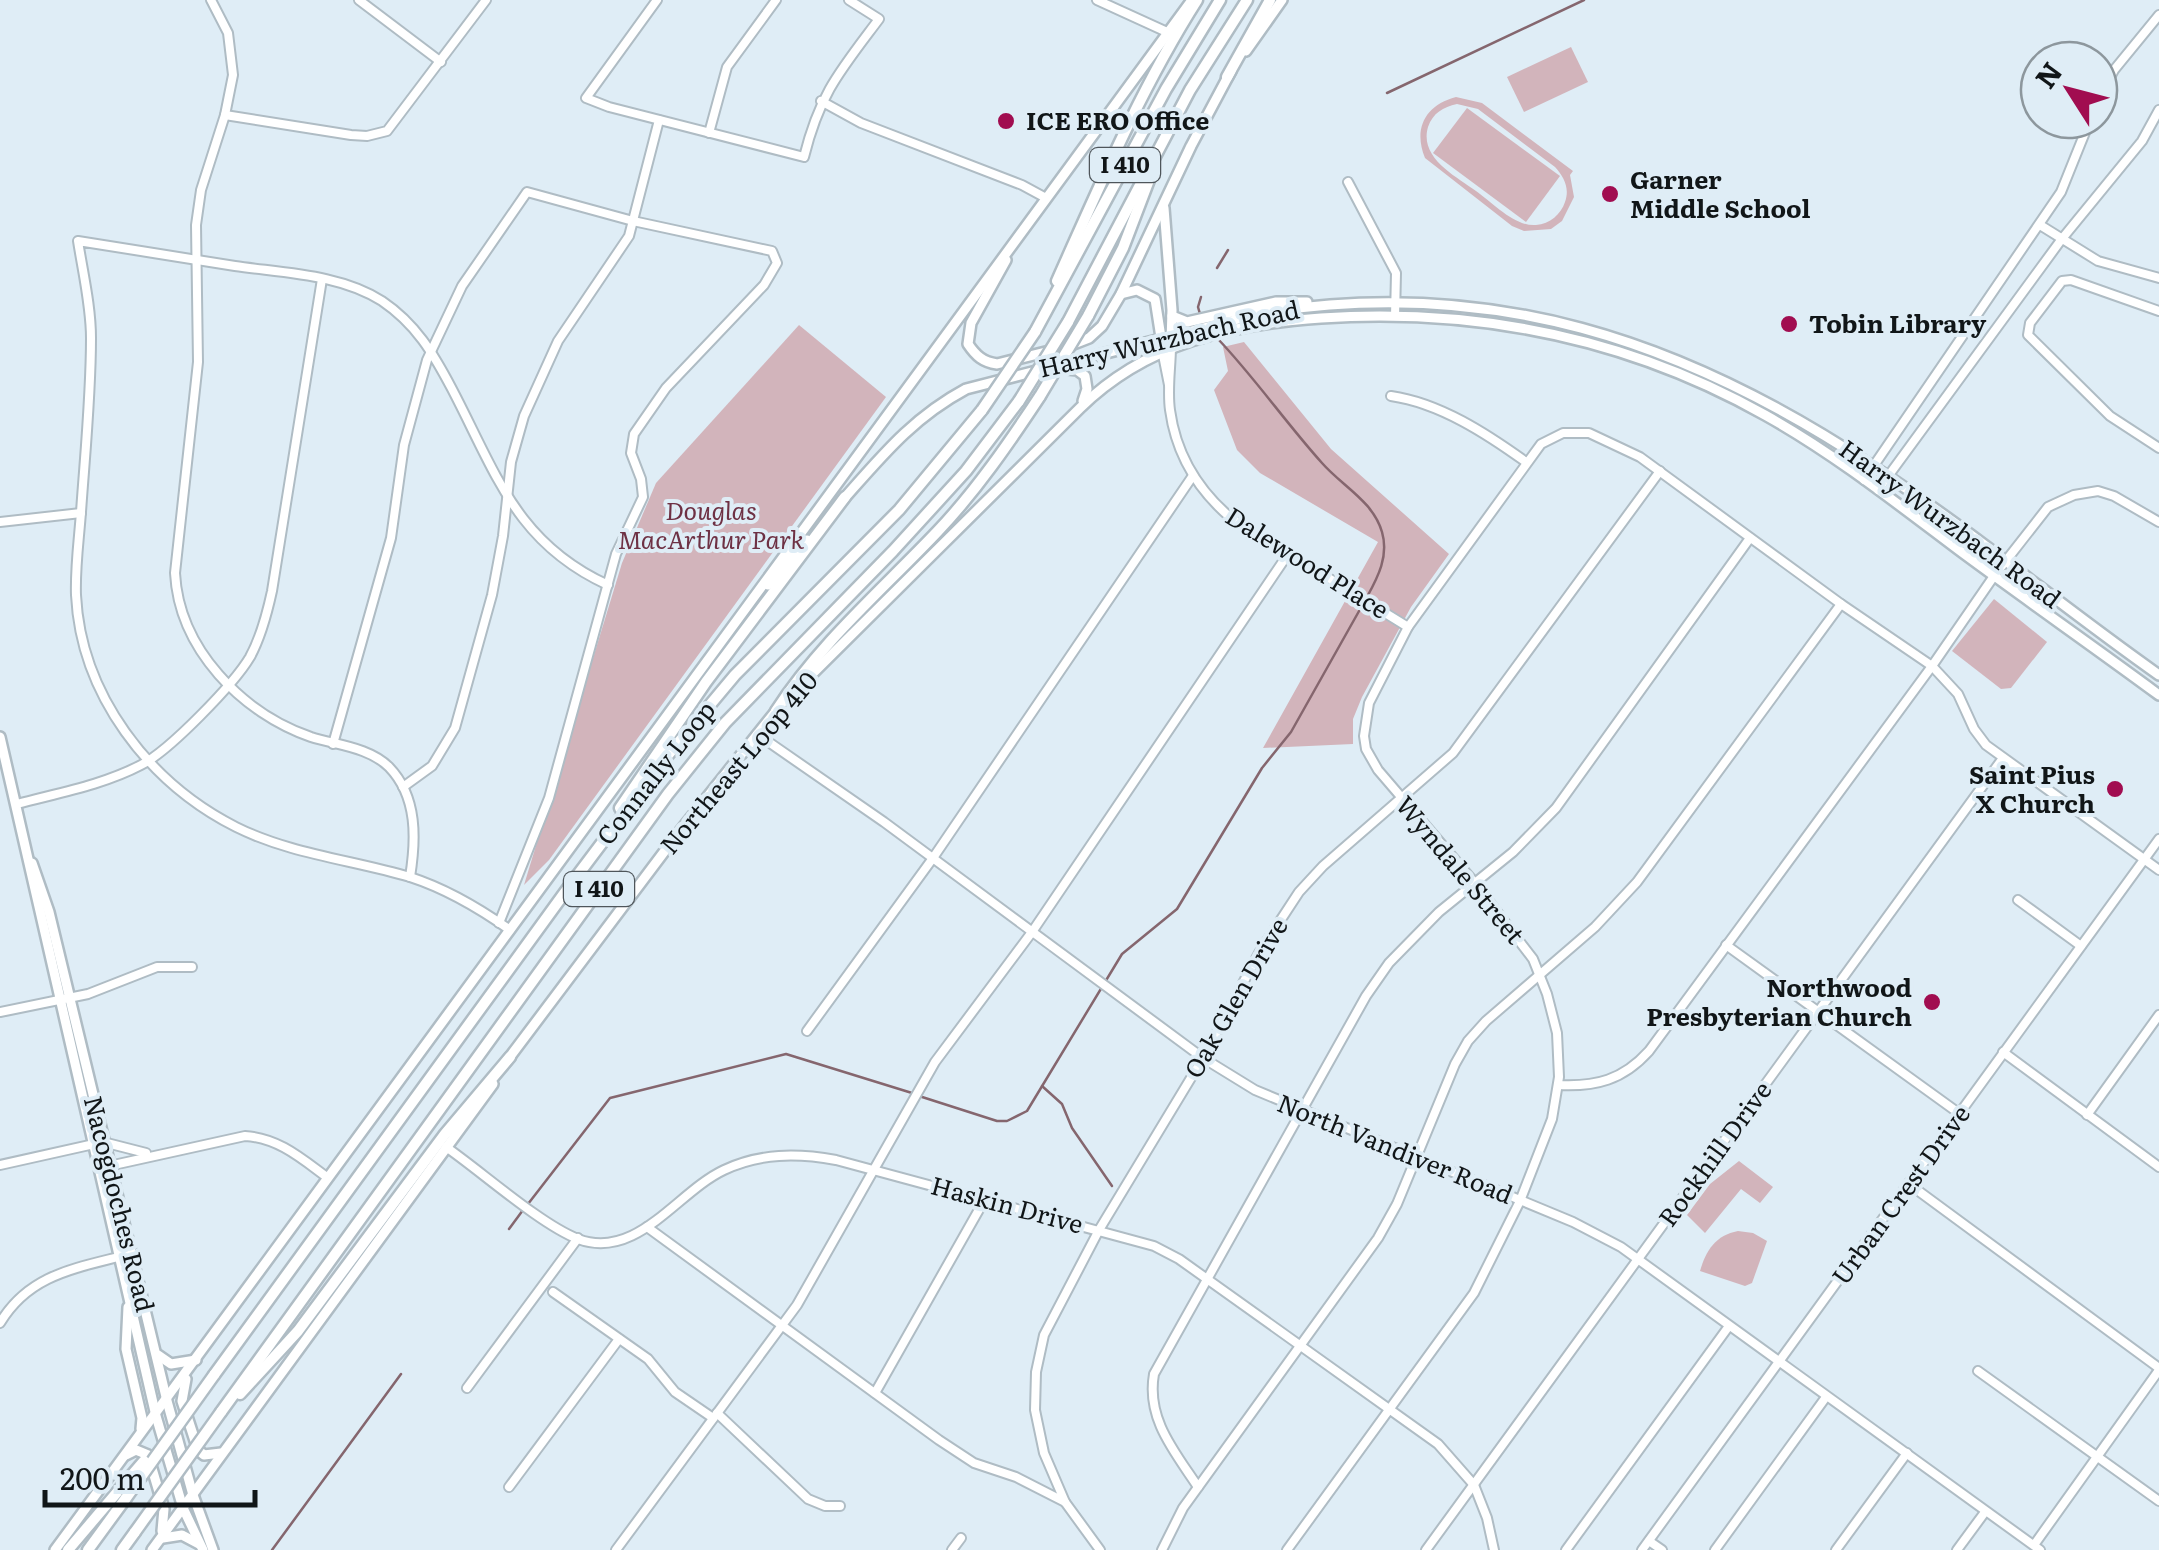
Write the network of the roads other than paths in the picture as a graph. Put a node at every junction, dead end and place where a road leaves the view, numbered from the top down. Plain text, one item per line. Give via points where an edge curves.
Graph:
1 (212, 0) edge
2 (358, 0) edge
3 (486, 0) edge
4 (657, 0) edge
5 (776, 0) edge
6 (849, 0) edge
7 (1097, 0) edge
8 (1194, 0) edge
9 (1220, 0) edge
10 (1247, 0) edge
11 (1270, 0) edge
12 (1282, 0) edge
13 (2159, 15) edge
14 (1167, 32) junction
15 (441, 62) junction
16 (2119, 64) edge
17 (1227, 78) junction
18 (821, 101) junction
19 (2159, 110) edge
20 (225, 116) junction
21 (659, 120) junction
22 (709, 132) junction
23 (1166, 138) junction
24 (2083, 140) edge
25 (1348, 182) dead end
26 (1046, 198) junction
27 (1164, 205) junction
28 (634, 221) junction
29 (2040, 224) junction
30 (1026, 225) junction
31 (2062, 240) junction
32 (196, 260) junction
33 (2159, 278) edge
34 (322, 279) junction
35 (1121, 294) junction
36 (1397, 302) junction
37 (1324, 304) junction
38 (2159, 311) edge
39 (1529, 315) junction
40 (1172, 316) junction
41 (1395, 316) junction
42 (1527, 327) junction
43 (1035, 332) junction
44 (1166, 343) junction
45 (431, 350) junction
46 (1668, 356) junction
47 (1050, 367) junction
48 (1664, 368) junction
49 (1391, 396) dead end
50 (1768, 402) junction
51 (1080, 408) junction
52 (1763, 413) junction
53 (1791, 414) junction
54 (1784, 426) junction
55 (2159, 447) edge
56 (1526, 462) junction
57 (1874, 466) junction
58 (1660, 471) junction
59 (1888, 476) junction
60 (1192, 477) junction
61 (1864, 480) junction
62 (1878, 490) junction
63 (507, 494) junction
64 (845, 497) junction
65 (81, 513) junction
66 (0, 522) edge
67 (2159, 522) edge
68 (1750, 538) junction
69 (1288, 554) junction
70 (2005, 562) junction
71 (1994, 576) junction
72 (608, 585) junction
73 (1840, 604) junction
74 (1408, 627) junction
75 (723, 636) junction
76 (1932, 666) junction
77 (2159, 675) edge
78 (228, 683) junction
79 (2159, 695) edge
80 (776, 711) junction
81 (757, 734) junction
82 (0, 736) edge
83 (333, 744) junction
84 (2003, 758) junction
85 (148, 762) junction
86 (403, 787) junction
87 (1400, 797) junction
88 (16, 804) junction
89 (2159, 839) edge
90 (932, 858) junction
91 (2144, 859) junction
92 (2159, 870) edge
93 (410, 877) junction
94 (1474, 882) junction
95 (571, 884) junction
96 (2018, 900) dead end
97 (499, 923) junction
98 (510, 930) junction
99 (1032, 932) junction
100 (1726, 945) junction
101 (2081, 946) junction
102 (192, 967) dead end
103 (1539, 974) junction
104 (64, 997) junction
105 (1819, 1011) junction
106 (0, 1012) edge
107 (2159, 1015) edge
108 (807, 1030) dead end
109 (2003, 1052) junction
110 (510, 1057) junction
111 (1202, 1058) junction
112 (1558, 1084) junction
113 (1300, 1110) junction
114 (1960, 1114) junction
115 (2087, 1114) junction
116 (98, 1143) junction
117 (446, 1147) junction
118 (150, 1155) junction
119 (1417, 1157) junction
120 (0, 1166) edge
121 (109, 1166) junction
122 (2159, 1166) edge
123 (874, 1170) junction
124 (328, 1178) junction
125 (1909, 1184) junction
126 (985, 1199) junction
127 (1520, 1200) junction
128 (647, 1227) junction
129 (1099, 1230) junction
130 (578, 1238) junction
131 (130, 1254) junction
132 (118, 1257) junction
133 (1638, 1260) junction
134 (1206, 1278) junction
135 (552, 1292) dead end
136 (129, 1299) junction
137 (0, 1323) edge
138 (782, 1325) junction
139 (1729, 1326) junction
140 (619, 1339) junction
141 (1301, 1346) junction
142 (155, 1353) junction
143 (196, 1360) junction
144 (1779, 1363) junction
145 (2159, 1369) edge
146 (188, 1371) junction
147 (1978, 1371) dead end
148 (467, 1388) dead end
149 (875, 1393) junction
150 (1826, 1398) junction
151 (167, 1401) junction
152 (1391, 1410) junction
153 (222, 1412) junction
154 (156, 1416) junction
155 (715, 1416) junction
156 (139, 1436) junction
157 (223, 1453) junction
158 (1906, 1453) junction
159 (123, 1457) junction
160 (2098, 1457) junction
161 (1474, 1485) junction
162 (509, 1487) dead end
163 (1198, 1487) junction
164 (122, 1494) junction
165 (193, 1495) junction
166 (2159, 1500) edge
167 (1065, 1502) junction
168 (840, 1506) dead end
169 (183, 1508) junction
170 (1985, 1512) junction
171 (962, 1538) dead end
172 (160, 1539) junction
173 (1649, 1540) junction
174 (202, 1547) edge
175 (2037, 1548) edge
176 (55, 1550) edge
177 (68, 1550) edge
178 (88, 1550) edge
179 (122, 1550) edge
180 (152, 1550) edge
181 (214, 1550) edge
182 (616, 1550) edge
183 (952, 1550) edge
184 (1100, 1550) edge
185 (1162, 1550) edge
186 (1287, 1550) edge
187 (1426, 1550) edge
188 (1494, 1550) edge
189 (1566, 1550) edge
190 (1642, 1550) edge
191 (1662, 1550) edge
192 (1716, 1550) edge
193 (1836, 1550) edge
194 (1957, 1550) edge

1 - 20 street via 232,54
2 - 15 street
3 - 15 street
4 - 21 street via 586,98
5 - 22 street via 727,67
6 - 18 street via 880,19
7 - 14 street
8 - 14 main road
8 - 43 highway
9 - 43 highway, Connally Loop / I 410
10 - 23 highway, Connally Loop / I 410
11 - 17 highway
12 - 17 main road
13 - 16 street
14 - 26 main road
15 - 20 street via 396,123 376,135
17 - 27 main road
18 - 22 street via 804,157
18 - 26 street
19 - 31 street via 2142,142
20 - 32 street via 198,204
21 - 22 street
21 - 28 street
23 - 80 highway, bridge via 1123,248 1040,396 969,495 826,643
23 - 153 highway, Connally Loop / I 410, bridge via 1068,322 966,472 725,723 668,794
24 - 29 street
25 - 36 street via 1392,262
26 - 30 main road
27 - 35 main road
27 - 40 main road
28 - 45 street via 527,192 480,256
28 - 63 street via 539,377
28 - 72 street via 772,250 777,263 634,434 631,453 643,497
29 - 31 street
29 - 57 street
30 - 35 main road via 970,324 968,344 985,362 1089,338
30 - 75 main road
31 - 33 street via 2098,262
31 - 59 street
32 - 34 street
32 - 65 street via 78,241 91,334
32 - 78 street via 198,362 176,587 191,635
34 - 45 street via 382,301
34 - 78 street via 266,616 250,656
35 - 44 main road via 1137,290 1155,300
36 - 37 main road, Harry Wurzbach Road
36 - 39 main road, Harry Wurzbach Road
36 - 41 street
37 - 40 main road via 1276,302 1187,322
37 - 44 main road, Harry Wurzbach Road via 1262,313
38 - 55 street via 2071,280 2062,282 2028,335 2110,416
39 - 42 street
39 - 46 main road, Harry Wurzbach Road
40 - 44 main road
41 - 42 main road, Harry Wurzbach Road
41 - 44 main road, Harry Wurzbach Road via 1312,319
42 - 48 main road, Harry Wurzbach Road
43 - 95 highway, Connally Loop / I 410, bridge via 982,410 899,510 709,704
44 - 47 main road, Harry Wurzbach Road
44 - 51 main road, Northeast Loop 410
44 - 60 street, Dalewood Place via 1174,426
45 - 63 street
45 - 83 street via 404,445 391,538
46 - 48 street
46 - 50 main road, Harry Wurzbach Road
47 - 51 main road via 1085,376
47 - 64 main road, Harry Wurzbach Road via 966,389 936,406 906,428
48 - 52 main road, Harry Wurzbach Road
49 - 56 street via 1462,422
50 - 52 street
50 - 53 main road, Harry Wurzbach Road
51 - 80 main road, Northeast Loop 410
52 - 54 main road, Harry Wurzbach Road
53 - 54 street
53 - 57 main road, Harry Wurzbach Road
54 - 61 main road, Harry Wurzbach Road
56 - 58 street, Wyndale Street via 1547,440 1580,432 1617,444
56 - 74 street, Wyndale Street
57 - 59 main road, Harry Wurzbach Road
57 - 61 street
58 - 68 street, Wyndale Street
58 - 87 street, Oak Glen Drive via 1464,740
59 - 62 street
59 - 70 main road, Harry Wurzbach Road
60 - 69 street, Dalewood Place via 1231,518
60 - 90 street
61 - 62 main road, Harry Wurzbach Road
62 - 71 main road, Harry Wurzbach Road
63 - 72 street via 546,547
63 - 86 street via 492,595 455,728 432,766
64 - 75 main road, Harry Wurzbach Road
64 - 95 highway via 696,696
65 - 66 street
65 - 85 street via 76,584 83,638 103,695
67 - 70 street via 2105,492 2083,492 2048,507
68 - 73 street, Wyndale Street
68 - 94 street via 1556,808
69 - 74 street, Dalewood Place
69 - 99 street
70 - 71 street
70 - 77 main road, Harry Wurzbach Road
71 - 76 street
71 - 79 main road, Harry Wurzbach Road
72 - 97 street via 549,798
73 - 76 street, Wyndale Street
73 - 103 street via 1636,882
74 - 87 street, Wyndale Street via 1364,722 1366,749
75 - 98 main road
76 - 84 street, Wyndale Street via 1958,694 1979,738
76 - 100 street
78 - 83 street via 266,716
78 - 85 street
80 - 81 main road, Northeast Loop 410
81 - 90 street, North Vandiver Road
81 - 110 main road, Northeast Loop 410
82 - 88 main road, Nacogdoches Road via 8,792
83 - 86 street via 378,759
84 - 91 street, Wyndale Street
84 - 105 street, Rockhill Drive
85 - 88 street
85 - 93 street via 212,814 256,836
86 - 93 street via 415,836
87 - 94 street, Wyndale Street
87 - 111 street, Oak Glen Drive via 1288,907
88 - 104 main road, Nacogdoches Road
89 - 91 street, Urban Crest Drive
90 - 99 street, North Vandiver Road
90 - 108 street
91 - 92 street, Wyndale Street
91 - 101 street, Urban Crest Drive
93 - 97 street via 462,898
94 - 103 street, Wyndale Street
94 - 113 street via 1388,963
95 - 164 highway, Connally Loop / I 410, bridge
96 - 101 street
97 - 98 street
98 - 124 main road
99 - 111 street, North Vandiver Road
99 - 123 street via 921,1085
100 - 105 street
100 - 112 street via 1630,1070 1598,1084
101 - 109 street, Urban Crest Drive
102 - 104 street via 158,967
103 - 112 street, Wyndale Street via 1557,1033
103 - 119 street via 1468,1040
104 - 106 street
104 - 116 main road, Nacogdoches Road
105 - 114 street
105 - 133 street, Rockhill Drive
107 - 115 street
109 - 114 street, Urban Crest Drive
109 - 115 street
110 - 117 main road, Northeast Loop 410
110 - 153 highway via 298,1330
111 - 113 street, North Vandiver Road
111 - 129 street, Oak Glen Drive
112 - 127 street, Wyndale Street via 1549,1130
113 - 119 street, North Vandiver Road
113 - 134 street
114 - 125 street, Urban Crest Drive
115 - 122 street
116 - 118 street
116 - 120 street
116 - 121 main road, Nacogdoches Road
116 - 132 main road, Nacogdoches Road
117 - 130 street
117 - 157 main road, Northeast Loop 410
118 - 121 street
118 - 124 street via 254,1136 286,1147
119 - 127 street, North Vandiver Road
119 - 141 street via 1378,1238
121 - 131 main road, Nacogdoches Road
123 - 126 street, Haskin Drive
123 - 128 street, Haskin Drive via 808,1155 756,1159 704,1181
123 - 138 street
124 - 143 main road
125 - 144 street, Urban Crest Drive
125 - 145 street
126 - 129 street, Haskin Drive
126 - 149 street
127 - 133 street, North Vandiver Road
127 - 152 street, Wyndale Street via 1474,1293
128 - 130 street, Haskin Drive via 614,1242
128 - 138 street
129 - 134 street, Haskin Drive via 1154,1246
129 - 167 street, Oak Glen Drive via 1052,1318 1036,1372 1040,1438
130 - 148 street
131 - 132 street
131 - 142 main road, Nacogdoches Road
132 - 136 main road, Nacogdoches Road
132 - 137 street via 41,1280
133 - 139 street, North Vandiver Road
133 - 161 street, Rockhill Drive
134 - 141 street, Haskin Drive
134 - 163 street via 1152,1387 1161,1429
135 - 140 street
136 - 154 main road, Nacogdoches Road
136 - 156 main road via 126,1348 142,1418
138 - 149 street
138 - 155 street
139 - 144 street, North Vandiver Road
139 - 189 street
140 - 155 street via 648,1359 680,1396
140 - 162 street
141 - 152 street, Haskin Drive
141 - 163 street
142 - 143 main road via 171,1364
142 - 151 main road, Nacogdoches Road
143 - 146 main road
144 - 150 street, North Vandiver Road
144 - 173 street, Urban Crest Drive
145 - 160 street
146 - 151 main road
146 - 157 main road via 182,1401 198,1450
147 - 160 street
149 - 167 street via 968,1460
150 - 158 street, North Vandiver Road
150 - 192 street
151 - 154 main road
151 - 165 main road, Nacogdoches Road
152 - 161 street, Haskin Drive via 1438,1444
152 - 186 street, Wyndale Street
153 - 179 highway, Connally Loop / I 410, bridge
154 - 156 main road
154 - 169 main road, Nacogdoches Road
155 - 168 street via 808,1500
155 - 182 street
156 - 159 main road
157 - 165 main road, Northeast Loop 410
158 - 170 street, North Vandiver Road
158 - 193 street
159 - 172 main road via 136,1450 148,1455 164,1509
159 - 176 main road
160 - 166 street
160 - 175 street
161 - 187 street, Rockhill Drive
161 - 188 street, Haskin Drive
163 - 185 street
164 - 177 highway
164 - 178 highway, Connally Loop / I 410
165 - 169 main road, Northeast Loop 410
165 - 181 main road, Nacogdoches Road
167 - 184 street
169 - 172 main road, Northeast Loop 410
169 - 174 main road, Nacogdoches Road
170 - 175 street, North Vandiver Road
170 - 194 street
171 - 183 street
172 - 174 main road via 182,1534
172 - 180 main road, Northeast Loop 410
173 - 190 street, Urban Crest Drive
173 - 191 street

